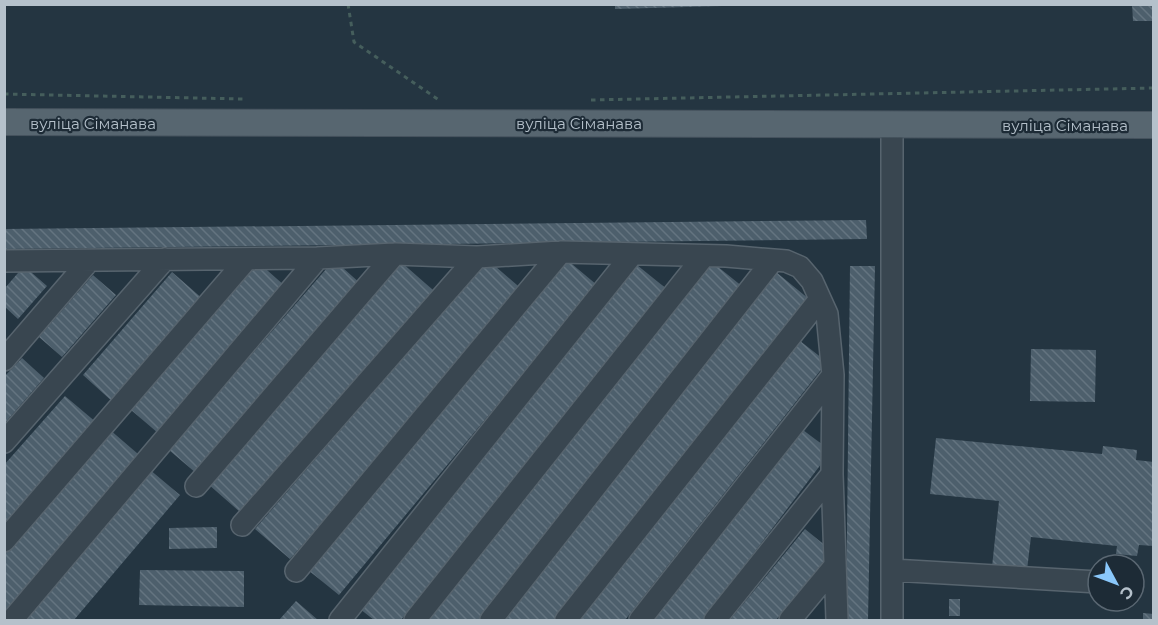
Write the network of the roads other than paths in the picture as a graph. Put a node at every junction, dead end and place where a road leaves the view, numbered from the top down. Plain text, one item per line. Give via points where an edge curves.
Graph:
1 (4, 122) edge
2 (892, 123) junction
3 (1154, 125) edge
4 (561, 252) junction
5 (395, 254) junction
6 (631, 256) junction
7 (704, 256) junction
8 (477, 257) junction
9 (318, 258) junction
10 (165, 259) junction
11 (247, 259) junction
12 (773, 260) junction
13 (4, 261) edge
14 (89, 261) junction
15 (820, 299) junction
16 (4, 360) edge
17 (833, 375) junction
18 (4, 442) edge
19 (832, 474) junction
20 (196, 486) dead end
21 (242, 525) dead end
22 (4, 541) edge
23 (834, 567) junction
24 (892, 570) junction
25 (296, 571) dead end
26 (1086, 581) edge
27 (12, 621) edge
28 (340, 621) edge
29 (415, 621) edge
30 (491, 621) edge
31 (566, 621) edge
32 (640, 621) edge
33 (715, 621) edge
34 (790, 621) edge
35 (837, 621) edge
36 (892, 621) edge

1 - 2 main road, вуліца Сіманава
2 - 3 main road, вуліца Сіманава
2 - 24 lane
4 - 6 lane
4 - 8 lane
4 - 25 lane
5 - 8 lane
5 - 9 lane
5 - 20 lane
6 - 7 lane
6 - 28 lane
7 - 12 lane
7 - 29 lane
8 - 21 lane
9 - 11 lane
9 - 27 lane
10 - 11 lane
10 - 14 lane
10 - 18 lane
11 - 22 lane
12 - 15 lane via 800,267
12 - 30 lane
13 - 14 lane
14 - 16 lane
15 - 17 lane via 827,314
15 - 31 lane
17 - 19 lane
17 - 32 lane
19 - 23 lane
19 - 33 lane
23 - 34 lane
23 - 35 lane
24 - 26 lane
24 - 36 lane

